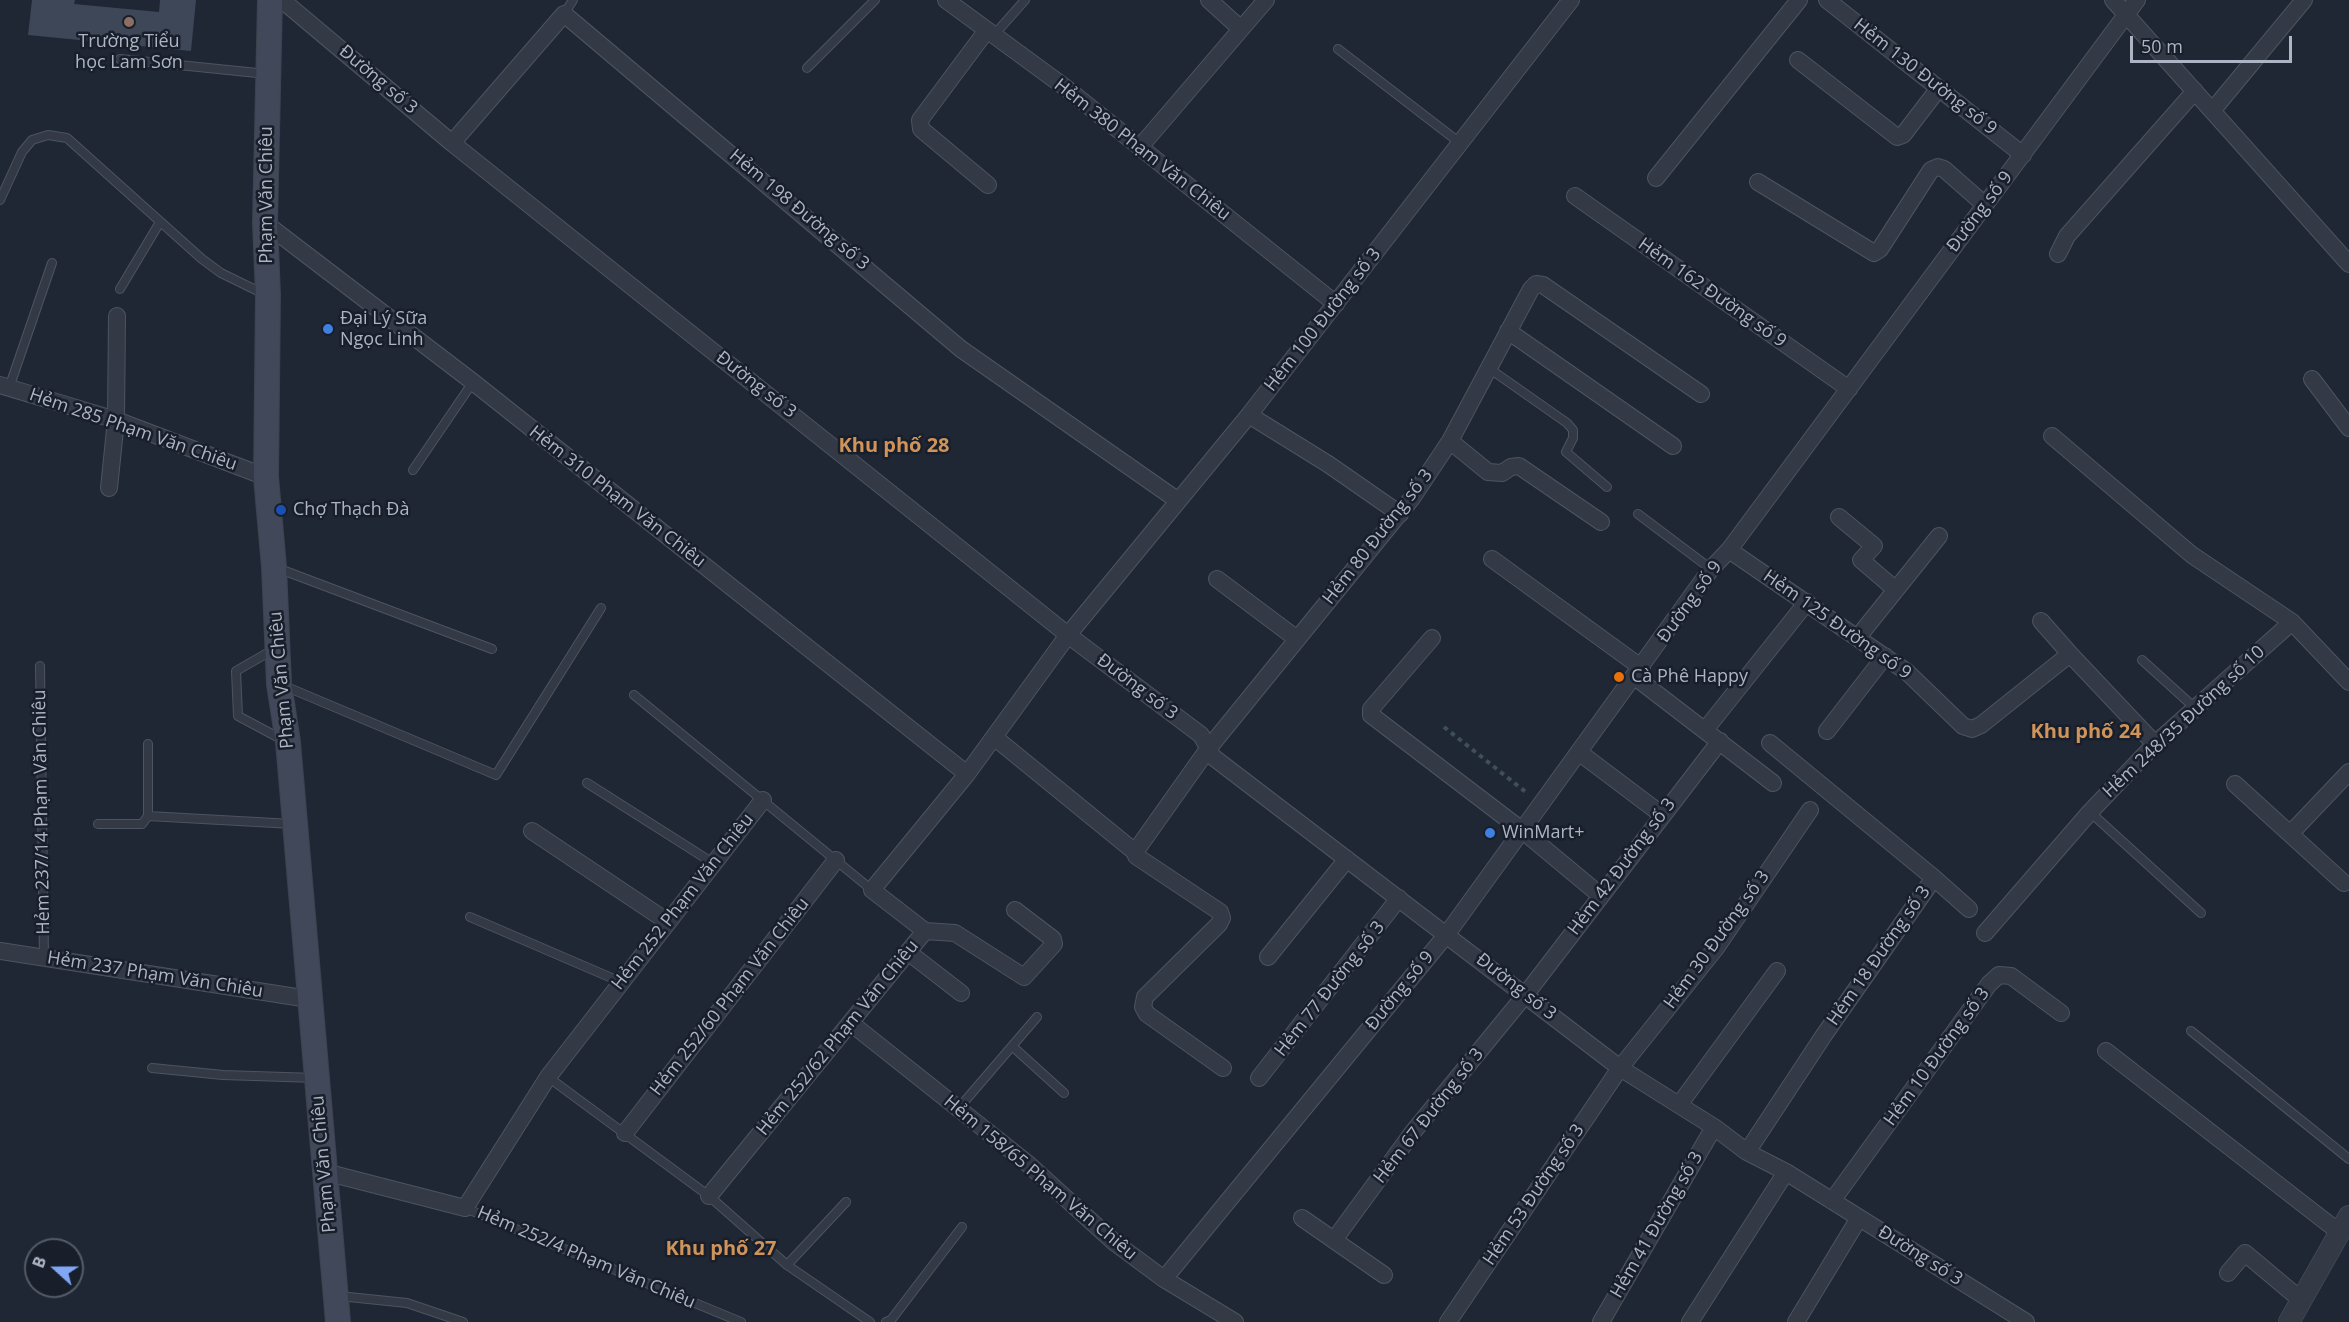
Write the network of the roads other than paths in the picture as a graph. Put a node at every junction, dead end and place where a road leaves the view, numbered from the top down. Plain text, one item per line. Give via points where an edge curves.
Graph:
1 (270, 0) edge
2 (282, 0) edge
3 (875, 0) edge
4 (946, 0) edge
5 (1025, 0) edge
6 (1209, 0) edge
7 (1266, 0) edge
8 (1571, 0) edge
9 (1799, 0) edge
10 (1827, 0) edge
11 (2113, 0) edge
12 (2137, 0) edge
13 (2304, 0) edge
14 (569, 7) edge
15 (2127, 14) junction
16 (1241, 29) junction
17 (990, 33) junction
18 (1338, 49) dead end
19 (120, 59) dead end
20 (1798, 60) dead end
21 (807, 68) dead end
22 (267, 74) junction
23 (1939, 88) junction
24 (2195, 91) junction
25 (2212, 111) junction
26 (452, 143) junction
27 (1460, 143) junction
28 (1140, 147) junction
29 (2023, 155) junction
30 (1656, 178) dead end
31 (1758, 182) dead end
32 (988, 185) dead end
33 (1575, 196) dead end
34 (0, 200) edge
35 (1986, 205) junction
36 (160, 222) junction
37 (265, 223) junction
38 (2058, 254) dead end
39 (52, 263) dead end
40 (2349, 264) edge
41 (120, 289) dead end
42 (268, 295) junction
43 (1336, 304) junction
44 (117, 316) dead end
45 (1508, 332) junction
46 (1490, 369) junction
47 (2312, 379) dead end
48 (473, 382) junction
49 (5, 386) edge
50 (1849, 389) junction
51 (1701, 394) dead end
52 (2343, 408) edge
53 (1249, 416) junction
54 (116, 420) junction
55 (2349, 428) edge
56 (2052, 436) dead end
57 (1450, 441) junction
58 (1673, 446) dead end
59 (413, 470) dead end
60 (266, 477) junction
61 (1607, 486) dead end
62 (110, 488) dead end
63 (1177, 500) junction
64 (1400, 514) junction
65 (1638, 514) dead end
66 (1839, 517) dead end
67 (1601, 522) dead end
68 (1939, 536) dead end
69 (1729, 550) junction
70 (1492, 559) dead end
71 (274, 567) junction
72 (1712, 569) junction
73 (1217, 579) dead end
74 (1896, 590) junction
75 (1807, 602) junction
76 (601, 608) dead end
77 (2041, 621) dead end
78 (2292, 622) junction
79 (1068, 635) junction
80 (1858, 637) junction
81 (1432, 638) dead end
82 (1297, 639) junction
83 (277, 647) junction
84 (492, 649) dead end
85 (2070, 654) junction
86 (1885, 656) junction
87 (2142, 660) dead end
88 (40, 666) dead end
89 (1639, 672) junction
90 (2349, 682) edge
91 (279, 684) junction
92 (634, 696) dead end
93 (2195, 708) junction
94 (1705, 730) junction
95 (1827, 730) dead end
96 (994, 737) junction
97 (1720, 741) junction
98 (288, 742) junction
99 (1770, 743) dead end
100 (148, 744) dead end
101 (2155, 744) junction
102 (1208, 749) junction
103 (1580, 753) junction
104 (2349, 772) edge
105 (967, 774) junction
106 (587, 783) dead end
107 (1773, 783) dead end
108 (2235, 784) dead end
109 (763, 800) junction
110 (1810, 810) dead end
111 (2090, 812) junction
112 (1661, 814) junction
113 (148, 816) junction
114 (98, 824) dead end
115 (294, 824) junction
116 (532, 831) dead end
117 (1523, 831) junction
118 (2290, 834) junction
119 (1135, 852) junction
120 (1347, 859) junction
121 (836, 860) junction
122 (713, 863) junction
123 (1934, 878) junction
124 (2344, 883) dead end
125 (872, 890) junction
126 (1600, 896) junction
127 (1400, 898) junction
128 (1969, 909) dead end
129 (1015, 910) dead end
130 (2201, 913) dead end
131 (470, 917) dead end
132 (668, 922) junction
133 (925, 931) junction
134 (1985, 933) dead end
135 (1447, 934) junction
136 (0, 951) edge
137 (908, 952) junction
138 (1268, 957) dead end
139 (44, 958) junction
140 (1777, 971) dead end
141 (621, 982) junction
142 (961, 993) dead end
143 (1526, 994) junction
144 (309, 999) junction
145 (2061, 1013) dead end
146 (1037, 1017) dead end
147 (852, 1024) junction
148 (2191, 1031) dead end
149 (1012, 1046) junction
150 (2106, 1051) dead end
151 (152, 1068) dead end
152 (1223, 1068) dead end
153 (1620, 1068) junction
154 (548, 1077) junction
155 (316, 1078) junction
156 (1259, 1078) dead end
157 (1064, 1093) dead end
158 (1679, 1105) junction
159 (957, 1110) junction
160 (1714, 1127) junction
161 (625, 1133) junction
162 (1747, 1152) junction
163 (2349, 1159) edge
164 (325, 1172) junction
165 (1786, 1172) junction
166 (709, 1196) junction
167 (1832, 1201) junction
168 (846, 1202) dead end
169 (465, 1208) junction
170 (1302, 1218) dead end
171 (1859, 1218) junction
172 (2344, 1224) edge
173 (962, 1227) dead end
174 (1334, 1240) junction
175 (787, 1265) junction
176 (2228, 1274) dead end
177 (1384, 1275) dead end
178 (1164, 1279) junction
179 (336, 1295) junction
180 (2301, 1300) junction
181 (338, 1322) edge
182 (463, 1322) edge
183 (741, 1322) edge
184 (870, 1322) edge
185 (886, 1322) edge
186 (1235, 1322) edge
187 (1448, 1322) edge
188 (1600, 1322) edge
189 (1690, 1322) edge
190 (1796, 1322) edge
191 (2026, 1322) edge
192 (2289, 1322) edge

1 - 22 main road, Phạm Văn Chiêu
2 - 26 street, Đường số 3
3 - 21 lane
4 - 17 street, Hẻm 380 Phạm Văn Chiêu
5 - 17 lane
6 - 16 street
7 - 16 street
8 - 27 street, Hẻm 100 Đường số 3
9 - 30 street
10 - 23 street, Hẻm 130 Đường số 9
11 - 15 street
12 - 15 street, Đường số 9
13 - 25 street
14 - 26 street, Hẻm 198 Đường số 3
14 - 63 street, Hẻm 198 Đường số 3 via 961,349
15 - 24 street
15 - 29 street, Đường số 9
16 - 28 street
17 - 28 street, Hẻm 380 Phạm Văn Chiêu
17 - 32 street via 920,120 921,129
18 - 27 lane
19 - 22 lane
20 - 23 street via 1897,137 1904,135
22 - 37 main road, Phạm Văn Chiêu
23 - 29 street, Hẻm 130 Đường số 9
24 - 25 street
24 - 38 street via 2067,236
25 - 40 street
26 - 79 street, Đường số 3
27 - 43 street, Hẻm 100 Đường số 3
28 - 43 street, Hẻm 380 Phạm Văn Chiêu
29 - 35 street, Đường số 9
31 - 35 street via 1874,253 1931,170 1938,167
33 - 50 street, Hẻm 162 Đường số 9
34 - 36 lane via 22,152 38,137 48,135 67,138
35 - 50 street, Đường số 9
36 - 41 lane
36 - 42 lane via 221,273
37 - 42 main road, Phạm Văn Chiêu
37 - 48 street, Hẻm 310 Phạm Văn Chiêu
39 - 49 lane
42 - 60 main road, Phạm Văn Chiêu
43 - 53 street, Hẻm 100 Đường số 3
44 - 54 street
45 - 46 street, Hẻm 80 Đường số 3
45 - 51 street, Hẻm 80 Đường số 3 via 1531,289 1536,284 1544,285
45 - 58 street
46 - 57 street, Hẻm 80 Đường số 3
46 - 61 lane via 1567,423 1573,429 1573,438 1566,452
47 - 52 street
48 - 59 lane
48 - 105 street, Hẻm 310 Phạm Văn Chiêu
49 - 54 street, Hẻm 285 Phạm Văn Chiêu
50 - 69 street, Đường số 9
52 - 55 street
53 - 63 street, Hẻm 100 Đường số 3
53 - 64 street
54 - 60 street, Hẻm 285 Phạm Văn Chiêu
54 - 62 street
56 - 78 street via 2192,555
57 - 64 street, Hẻm 80 Đường số 3
57 - 67 street via 1488,472 1502,474 1519,466
60 - 71 main road, Phạm Văn Chiêu
63 - 79 street, Hẻm 100 Đường số 3
64 - 82 street, Hẻm 80 Đường số 3
65 - 72 lane
66 - 74 street via 1874,546 1861,560
68 - 74 street
69 - 72 street, Đường số 9
69 - 75 street, Hẻm 125 Đường số 9
70 - 89 street
71 - 83 main road, Phạm Văn Chiêu
71 - 84 lane
72 - 89 street, Đường số 9
73 - 82 street
74 - 80 street
75 - 80 street, Hẻm 125 Đường số 9
75 - 94 street
76 - 91 lane via 496,775
77 - 85 street
78 - 90 street
78 - 93 street, Hẻm 248/35 Đường số 10
79 - 96 street
79 - 102 street, Đường số 3 via 1201,735
80 - 86 street, Hẻm 125 Đường số 9
81 - 117 street via 1371,709 1371,715
82 - 102 street, Hẻm 80 Đường số 3
83 - 91 main road, Phạm Văn Chiêu
83 - 98 lane via 236,671 238,717
85 - 86 street, Hẻm 125 Đường số 9 via 1972,729 1963,726
85 - 101 street
86 - 95 street
87 - 93 lane
88 - 139 lane, Hẻm 237/14 Phạm Văn Chiêu
89 - 94 street
89 - 103 street, Đường số 9
91 - 98 main road, Phạm Văn Chiêu
92 - 109 lane
93 - 101 street, Hẻm 248/35 Đường số 10
94 - 97 street
96 - 105 street
96 - 119 street
97 - 107 street
97 - 112 street, Hẻm 42 Đường số 3
98 - 115 main road, Phạm Văn Chiêu
99 - 123 street, Hẻm 18 Đường số 3
100 - 113 lane
101 - 111 street, Hẻm 248/35 Đường số 10
102 - 119 street, Hẻm 80 Đường số 3
102 - 120 street, Đường số 3 via 1213,757
103 - 112 street
103 - 117 street, Đường số 9
104 - 118 street
105 - 125 street
106 - 122 lane
108 - 118 street
109 - 121 lane, Hẻm 252 Phạm Văn Chiêu
109 - 122 street, Hẻm 252 Phạm Văn Chiêu
110 - 153 street, Hẻm 30 Đường số 3 via 1716,948
111 - 130 lane
111 - 134 street, Hẻm 248/35 Đường số 10
112 - 126 street, Hẻm 42 Đường số 3
113 - 114 lane via 142,824
113 - 115 lane
115 - 144 main road, Phạm Văn Chiêu
116 - 132 street
117 - 126 street
117 - 135 street, Đường số 9
118 - 124 street
119 - 152 street via 1220,912 1219,924 1145,997 1143,1007 1147,1014
120 - 127 street, Đường số 3
120 - 138 street
121 - 125 lane, Hẻm 252 Phạm Văn Chiêu
121 - 161 street, Hẻm 252/60 Phạm Văn Chiêu
122 - 132 street, Hẻm 252 Phạm Văn Chiêu
123 - 128 street
123 - 162 street, Hẻm 18 Đường số 3
125 - 133 street, Hẻm 252/62 Phạm Văn Chiêu
126 - 143 street, Hẻm 42 Đường số 3
127 - 135 street, Đường số 3
127 - 156 street, Hẻm 77 Đường số 3
129 - 133 street via 1053,939 1054,944 1024,977 955,933
131 - 141 lane
132 - 141 street, Hẻm 252 Phạm Văn Chiêu
133 - 137 street, Hẻm 252/62 Phạm Văn Chiêu
135 - 143 street, Đường số 3
135 - 178 street, Đường số 9
136 - 139 street, Hẻm 237 Phạm Văn Chiêu
137 - 142 street
137 - 147 street, Hẻm 252/62 Phạm Văn Chiêu
139 - 144 street, Hẻm 237 Phạm Văn Chiêu
140 - 158 street
141 - 154 street, Hẻm 252 Phạm Văn Chiêu
143 - 153 street, Đường số 3
143 - 174 street, Hẻm 67 Đường số 3 via 1413,1132
144 - 155 main road, Phạm Văn Chiêu
145 - 167 street, Hẻm 10 Đường số 3 via 2011,976 1999,975
146 - 149 lane
147 - 159 street, Hẻm 158/65 Phạm Văn Chiêu
147 - 166 street, Hẻm 252/62 Phạm Văn Chiêu
148 - 163 lane
149 - 157 lane
149 - 159 lane
150 - 172 street via 2222,1141
151 - 155 lane
153 - 158 street, Đường số 3
153 - 187 street, Hẻm 53 Đường số 3
154 - 161 lane
154 - 169 street, Hẻm 252 Phạm Văn Chiêu
155 - 164 main road, Phạm Văn Chiêu
158 - 160 street, Đường số 3
159 - 178 street, Hẻm 158/65 Phạm Văn Chiêu via 1027,1163 1114,1242
160 - 162 street, Đường số 3
160 - 188 street, Hẻm 41 Đường số 3
161 - 166 lane
162 - 165 street, Đường số 3
164 - 169 street
164 - 179 main road, Phạm Văn Chiêu
165 - 167 street, Đường số 3
165 - 189 street
166 - 175 lane
167 - 171 street, Đường số 3
168 - 175 lane
169 - 183 lane, Hẻm 252/4 Phạm Văn Chiêu
170 - 174 street
171 - 190 street
171 - 191 street, Đường số 3
172 - 180 street
173 - 185 lane
174 - 177 street
175 - 184 lane
176 - 180 street via 2245,1253
178 - 186 street, Hẻm 158/65 Phạm Văn Chiêu
179 - 181 main road, Phạm Văn Chiêu
179 - 182 lane via 407,1303
180 - 192 street

